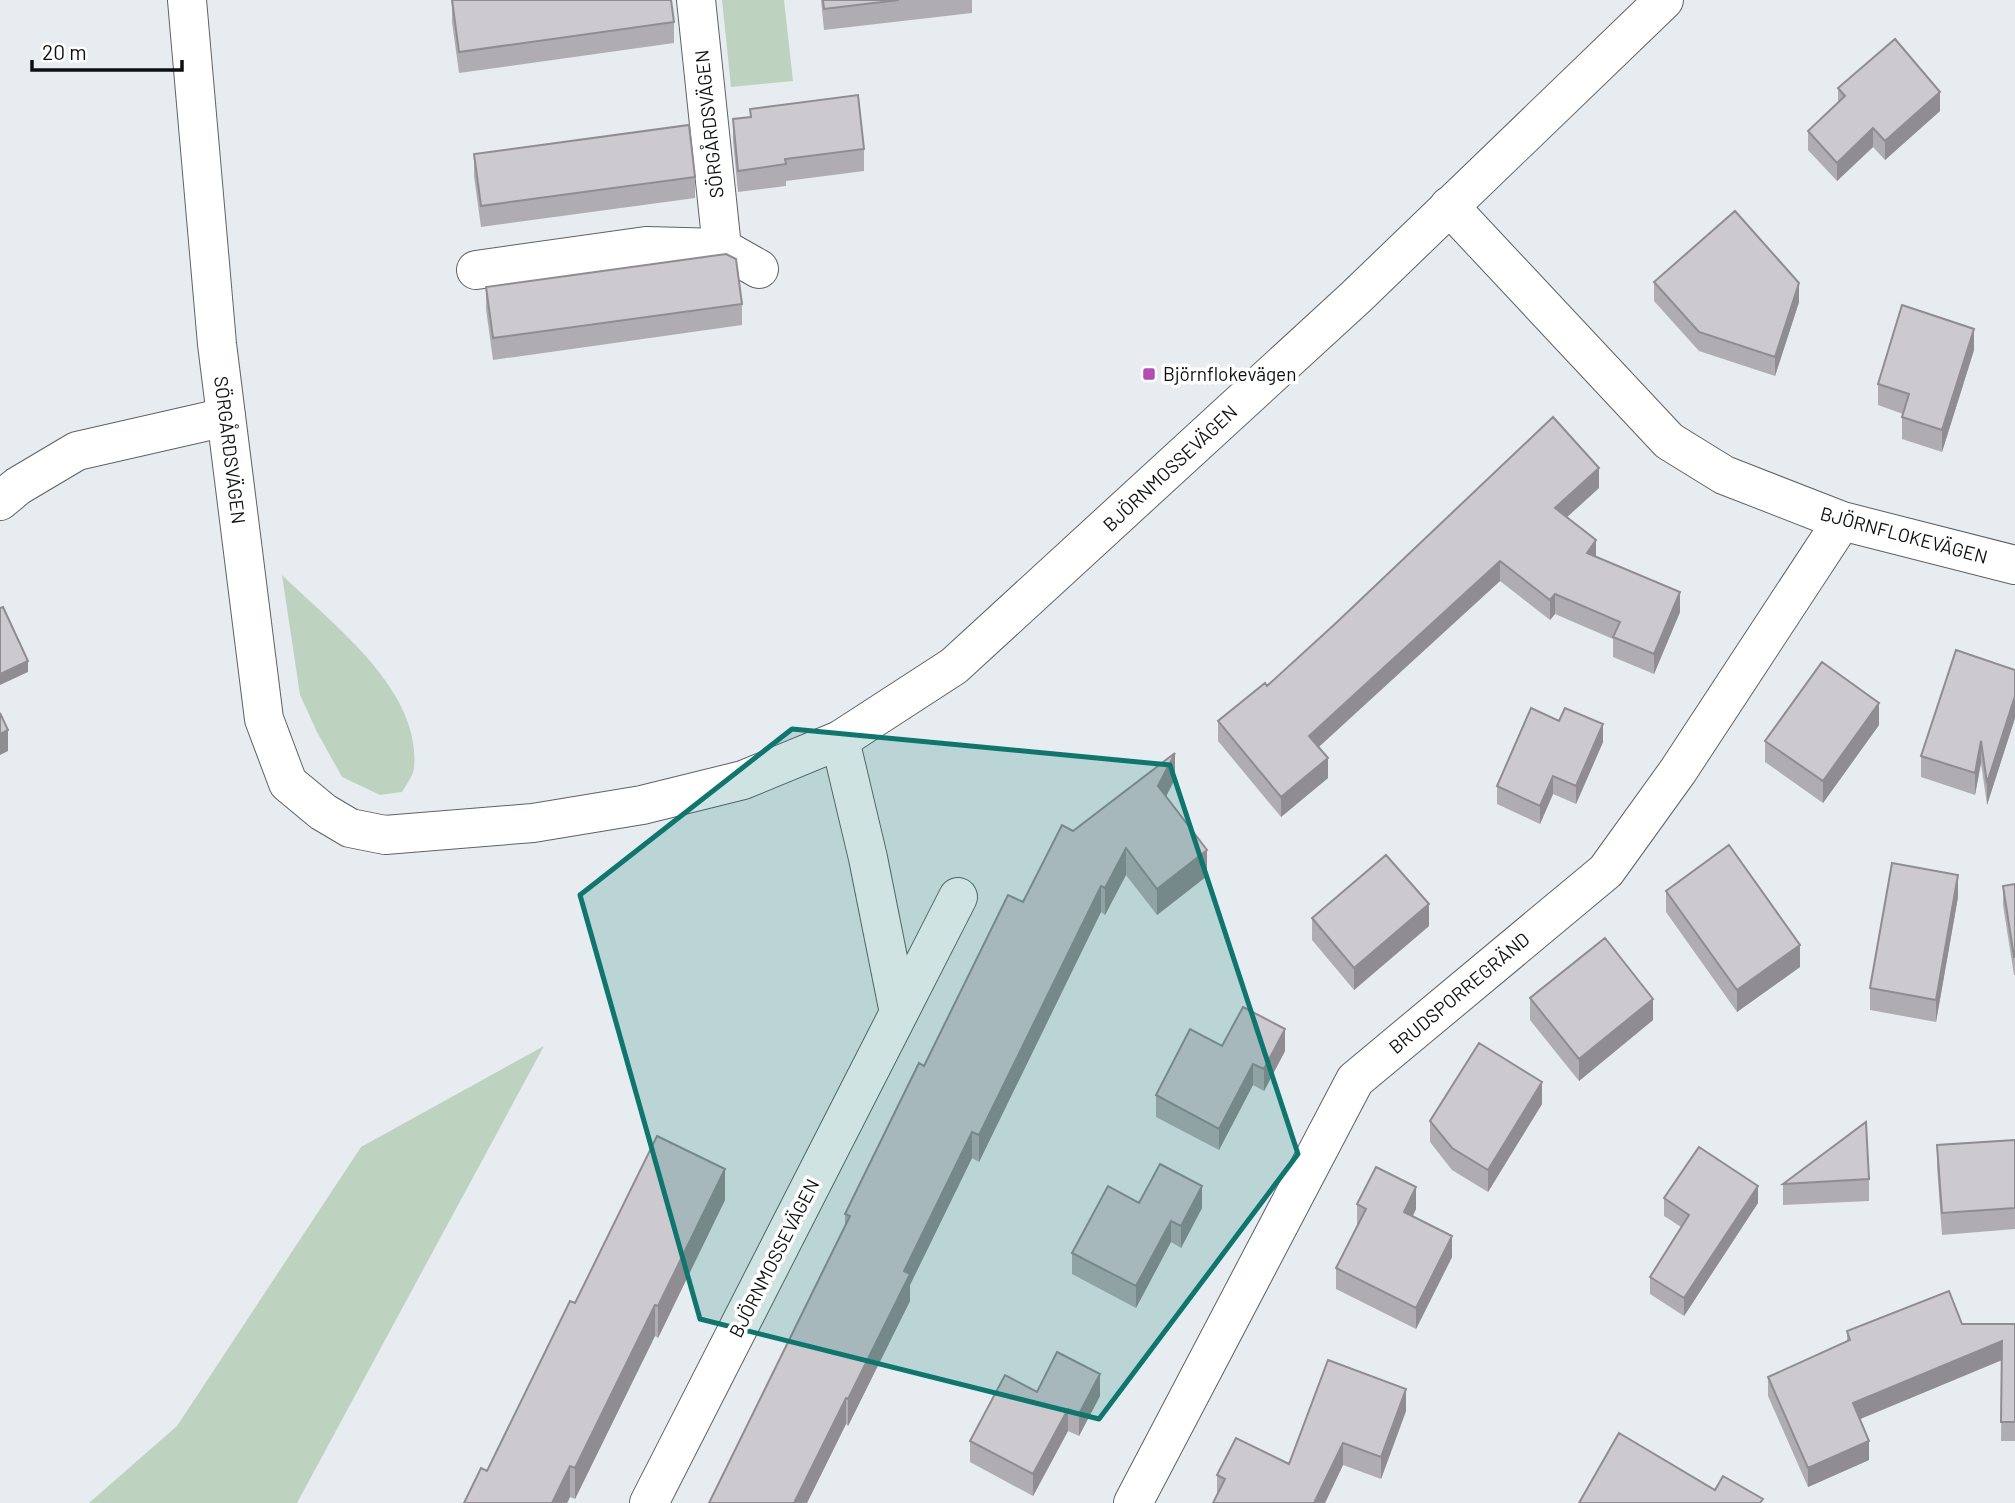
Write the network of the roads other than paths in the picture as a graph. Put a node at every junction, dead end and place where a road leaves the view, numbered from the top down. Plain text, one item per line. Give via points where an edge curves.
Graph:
1 (187, 0) edge
2 (696, 0) edge
3 (1664, 0) edge
4 (1449, 206) junction
5 (722, 248) junction
6 (759, 269) dead end
7 (476, 270) dead end
8 (226, 417) junction
9 (0, 501) edge
10 (1842, 521) junction
11 (2015, 565) edge
12 (840, 740) junction
13 (386, 835) joint
14 (958, 897) dead end
15 (899, 1013) junction
16 (649, 1503) edge
17 (1133, 1503) edge

1 - 8 street, SÖRGÅRDSVÄGEN
2 - 5 street, SÖRGÅRDSVÄGEN
3 - 4 street, BJÖRNMOSSEVÄGEN
4 - 10 street, BJÖRNFLOKEVÄGEN via 1668,441 1724,475
4 - 12 street, BJÖRNMOSSEVÄGEN via 954,666
5 - 6 street
5 - 7 street via 646,246
8 - 9 street via 76,450
8 - 13 street, SÖRGÅRDSVÄGEN via 264,719 274,752 288,783 323,812 350,828
10 - 11 street, BJÖRNFLOKEVÄGEN
10 - 17 street, BRUDSPORREGRÄND via 1678,771 1606,871 1355,1080
12 - 13 street, BJÖRNMOSSEVÄGEN via 743,780 642,805 533,823
12 - 15 street
14 - 15 street, BJÖRNMOSSEVÄGEN
15 - 16 street, BJÖRNMOSSEVÄGEN

